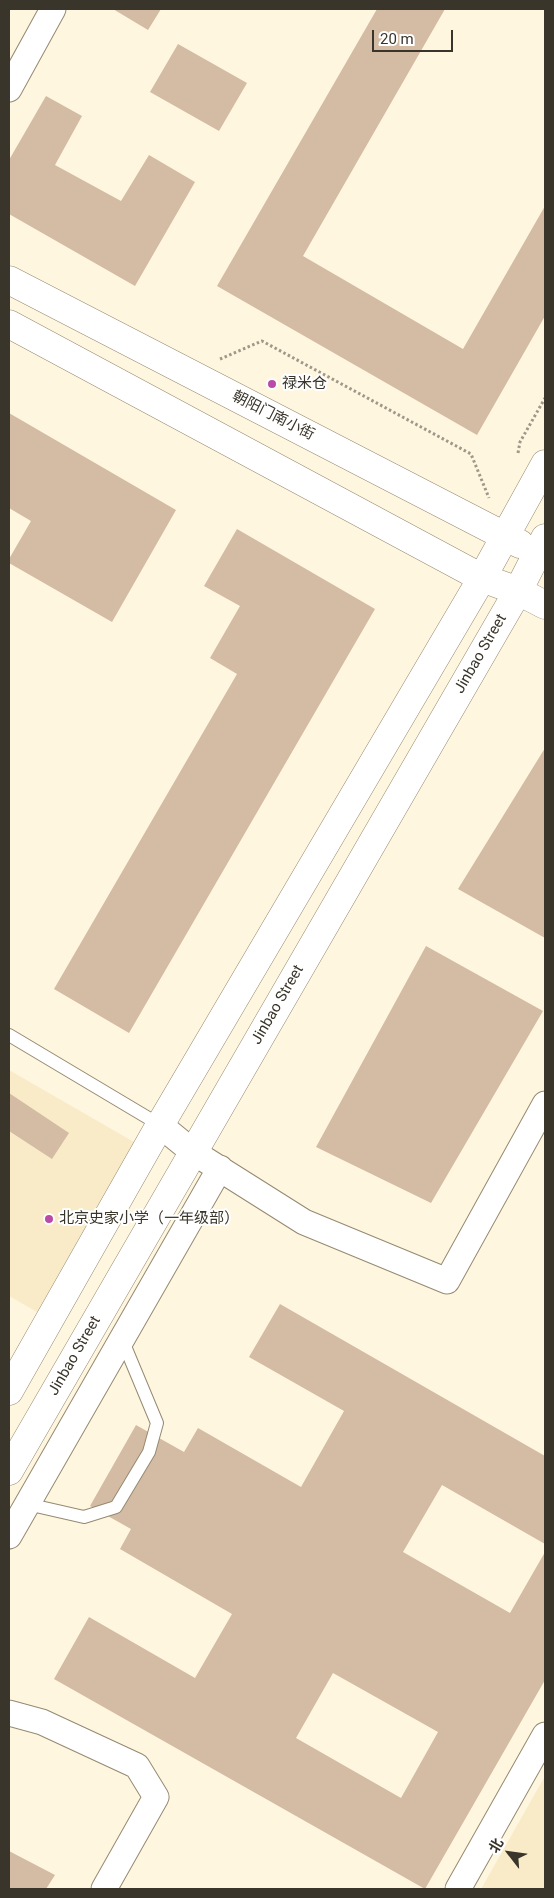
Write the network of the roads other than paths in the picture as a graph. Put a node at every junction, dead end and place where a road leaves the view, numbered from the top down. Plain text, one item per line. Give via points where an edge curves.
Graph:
1 (53, 9) edge
2 (18, 49) edge
3 (9, 89) edge
4 (9, 280) edge
5 (9, 324) edge
6 (545, 464) edge
7 (505, 535) junction
8 (542, 550) edge
9 (482, 578) junction
10 (518, 591) junction
11 (545, 605) edge
12 (9, 1035) edge
13 (545, 1104) edge
14 (160, 1125) junction
15 (193, 1152) junction
16 (220, 1168) junction
17 (122, 1339) junction
18 (9, 1391) edge
19 (9, 1471) edge
20 (27, 1504) junction
21 (9, 1536) edge
22 (9, 1713) edge
23 (545, 1735) edge
24 (104, 1889) edge
25 (458, 1889) edge

1 - 2 street
2 - 3 street
4 - 7 main road, 朝阳门南小街
5 - 9 main road
6 - 7 main road
7 - 8 main road, 朝阳门南小街
7 - 9 main road
8 - 10 main road, Jinbao Street
9 - 10 main road
9 - 14 main road
10 - 11 main road
10 - 15 main road, Jinbao Street
12 - 14 lane
13 - 16 street via 447,1282 304,1222
14 - 15 street
14 - 18 main road
15 - 16 street
15 - 19 main road, Jinbao Street
16 - 17 street
17 - 20 street
17 - 20 lane via 157,1423 149,1452 116,1506 84,1517
20 - 21 street
22 - 24 street via 42,1722 137,1766 156,1797
23 - 25 street

